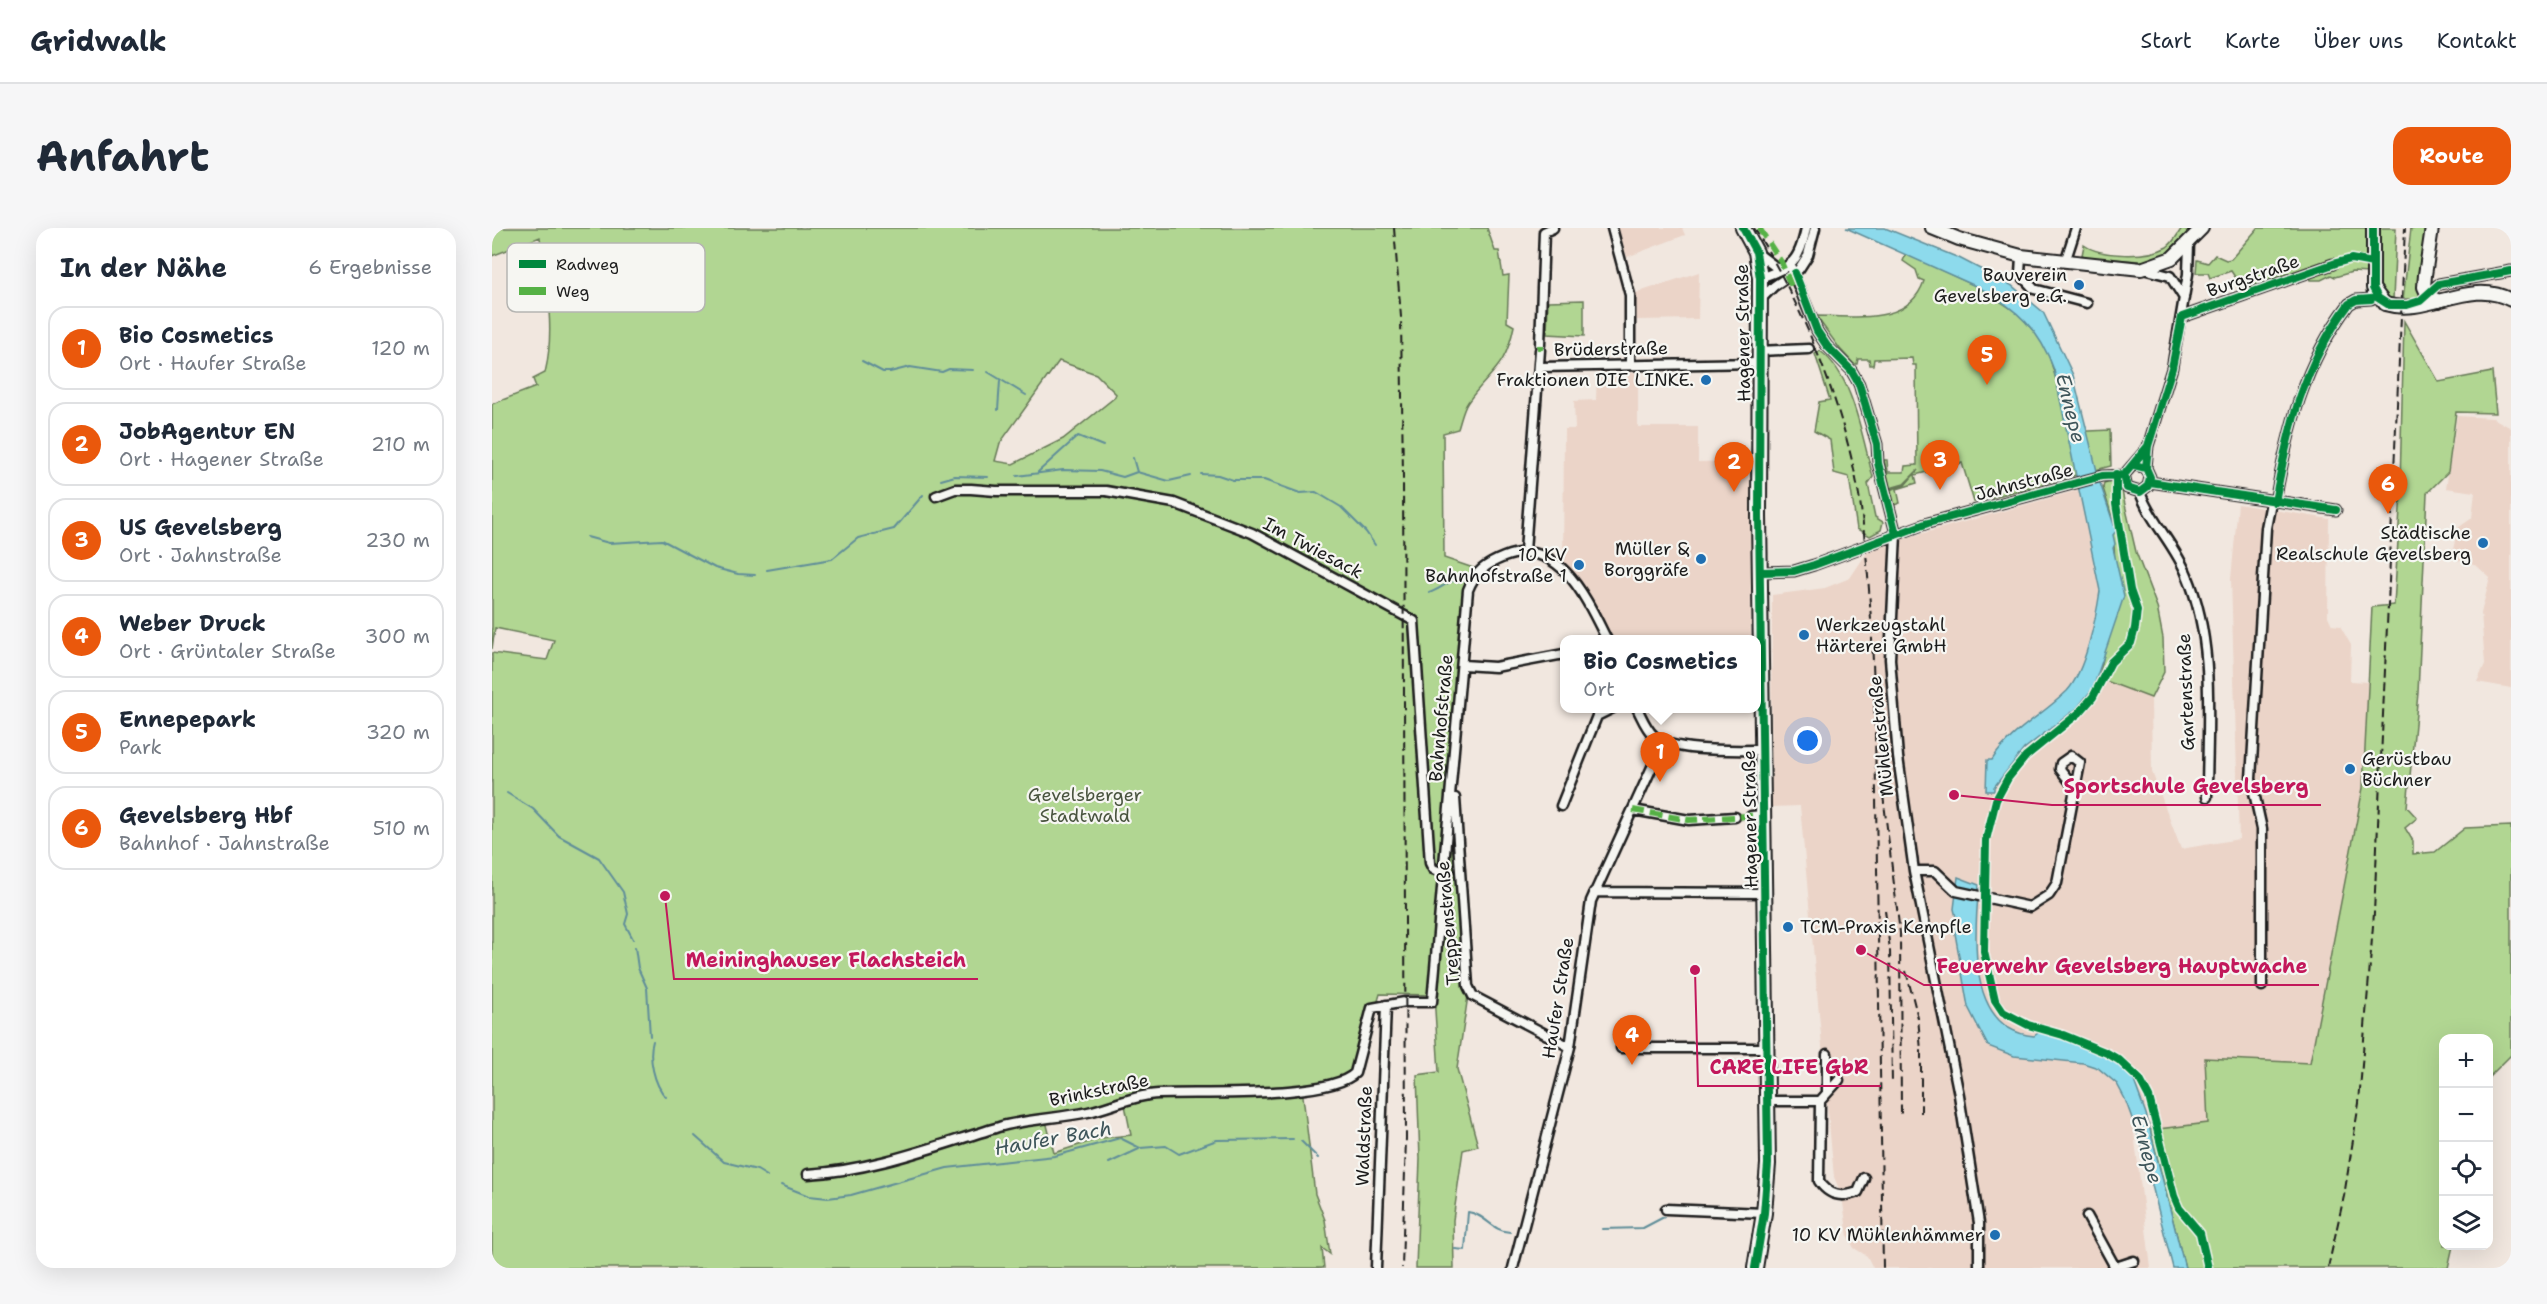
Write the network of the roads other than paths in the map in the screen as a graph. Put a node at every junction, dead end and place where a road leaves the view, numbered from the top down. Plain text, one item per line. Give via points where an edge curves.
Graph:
1 (1553, 228) edge
2 (1612, 228) edge
3 (1743, 228) edge
4 (1806, 228) edge
5 (1815, 228) edge
6 (1932, 228) edge
7 (2076, 228) edge
8 (2202, 228) edge
9 (2373, 228) edge
10 (2432, 228) edge
11 (2189, 244) junction
12 (1756, 252) junction
13 (2021, 256) junction
14 (2065, 262) junction
15 (2333, 264) dead end
16 (1790, 269) junction
17 (2141, 269) junction
18 (2511, 271) edge
19 (2425, 275) junction
20 (1760, 279) junction
21 (2439, 284) junction
22 (2426, 293) junction
23 (2372, 294) junction
24 (2184, 298) junction
25 (1760, 300) junction
26 (2439, 300) junction
27 (2511, 300) edge
28 (2087, 303) dead end
29 (2407, 305) junction
30 (2182, 317) junction
31 (1809, 349) dead end
32 (1758, 357) junction
33 (1630, 365) junction
34 (1540, 367) junction
35 (2148, 446) junction
36 (2134, 465) junction
37 (2146, 468) junction
38 (2124, 475) junction
39 (2150, 482) junction
40 (2140, 492) junction
41 (936, 496) dead end
42 (2273, 502) junction
43 (2336, 510) dead end
44 (1896, 534) junction
45 (1525, 551) junction
46 (1762, 572) junction
47 (1605, 635) edge
48 (1560, 655) edge
49 (1463, 665) junction
50 (1603, 713) edge
51 (1640, 713) edge
52 (1663, 743) junction
53 (1764, 750) junction
54 (1453, 774) junction
55 (2075, 788) dead end
56 (2207, 797) dead end
57 (1561, 806) dead end
58 (1633, 810) junction
59 (1735, 817) tunnel mouth
60 (1914, 871) junction
61 (1443, 873) junction
62 (1594, 892) junction
63 (1766, 893) junction
64 (2262, 986) dead end
65 (1386, 1005) junction
66 (1570, 1047) junction
67 (1621, 1048) dead end
68 (1765, 1048) junction
69 (1827, 1054) dead end
70 (1839, 1080) dead end
71 (1827, 1093) junction
72 (1767, 1101) junction
73 (1820, 1101) junction
74 (808, 1174) dead end
75 (1864, 1178) dead end
76 (1666, 1209) dead end
77 (1764, 1213) junction
78 (2088, 1216) dead end
79 (2134, 1261) dead end
80 (1376, 1268) edge
81 (1513, 1268) edge
82 (1755, 1268) edge
83 (1979, 1268) edge
84 (2114, 1268) edge

1 - 34 street via 1544,232
2 - 33 street via 1630,295
3 - 12 main road, Hagener Straße
4 - 16 street via 1801,252
5 - 16 street via 1808,255
6 - 13 main road
7 - 14 street
8 - 11 main road
9 - 23 main road
10 - 19 main road
11 - 17 main road via 2172,258
11 - 24 street
12 - 16 street via 1777,268
12 - 20 main road, Hagener Straße
13 - 14 main road
13 - 28 street via 2020,274 2034,289
14 - 17 main road
15 - 30 street, Burgstraße
16 - 20 street
16 - 25 street
16 - 44 street, Mühlenstraße via 1817,331 1859,384 1877,444
17 - 24 street via 2170,276
18 - 21 street
19 - 21 street
19 - 22 main road
20 - 25 main road, Hagener Straße
21 - 22 street
22 - 26 main road
22 - 29 main road
23 - 29 main road via 2385,304
23 - 42 street via 2349,304 2313,359 2287,435
24 - 30 street
25 - 32 main road, Hagener Straße
26 - 27 main road via 2475,292
26 - 29 main road
30 - 35 street via 2172,368
31 - 32 street, Brüderstraße
32 - 33 street, Brüderstraße
32 - 46 main road, Hagener Straße
33 - 34 street, Brüderstraße
34 - 45 street, Brüderstraße
35 - 36 street
35 - 37 street
36 - 37 street
36 - 38 street
37 - 39 street
38 - 40 street via 2127,488
38 - 44 street, Jahnstraße via 2102,476
39 - 40 street
39 - 42 street
40 - 56 street, Gartenstraße via 2180,560 2199,612 2206,664
41 - 61 street, Im Twiesack via 955,489 1106,491 1174,503 1252,533 1414,621 1430,862 1433,869
42 - 43 street
42 - 64 street via 2266,536 2251,779 2262,829
44 - 46 street, Jahnstraße via 1836,559 1804,568
44 - 60 street, Mühlenstraße via 1890,659 1898,757
45 - 47 street via 1549,559 1563,569 1580,588
45 - 49 street, Bahnhofstraße via 1491,562 1472,580
46 - 53 main road, Hagener Straße
48 - 49 street via 1495,667
49 - 54 street, Bahnhofstraße
50 - 57 street via 1597,716
51 - 52 street
52 - 53 street via 1717,750
52 - 58 street, Haufer Straße
53 - 63 main road, Hagener Straße via 1758,816
54 - 61 street, Bahnhofstraße
54 - 66 street, Treppenstraße via 1468,986 1473,996 1483,1002
55 - 60 street via 2057,883 2049,895 2030,907 1956,891 1935,871
58 - 59 street via 1689,820
58 - 62 street, Haufer Straße
60 - 83 street, Mühlenstraße via 1959,1095 1979,1223
61 - 65 street, Bahnhofstraße via 1432,1002
62 - 63 street
62 - 66 street, Haufer Straße
63 - 68 main road, Hagener Straße
65 - 74 street, Brinkstraße via 1372,1008 1355,1072 1348,1080 1303,1089 1156,1094 1088,1112 1004,1126 875,1164
65 - 80 street, Waldstraße
66 - 81 street, Haufer Straße
67 - 68 street
68 - 72 main road, Hagener Straße
69 - 71 street
70 - 71 street
71 - 73 street
72 - 73 street
72 - 77 main road, Hagener Straße
73 - 75 street via 1819,1181 1829,1193 1838,1195 1858,1192
76 - 77 street
77 - 82 main road, Hagener Straße
78 - 84 street
79 - 84 street

